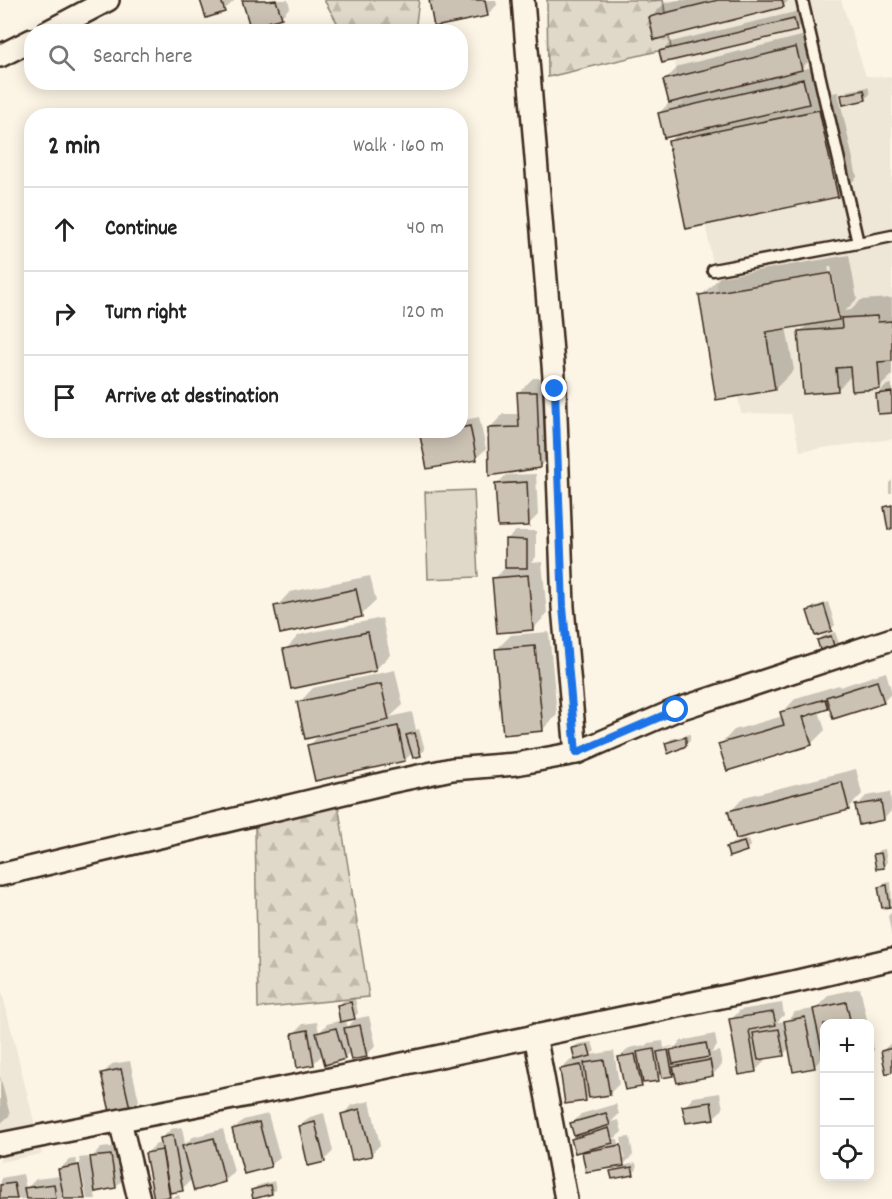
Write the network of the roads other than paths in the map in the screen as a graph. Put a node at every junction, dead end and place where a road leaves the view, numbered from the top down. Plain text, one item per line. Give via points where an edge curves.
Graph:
1 (108, 0) edge
2 (523, 0) edge
3 (802, 0) edge
4 (62, 24) edge
5 (24, 44) edge
6 (0, 56) edge
7 (892, 236) edge
8 (858, 243) junction
9 (713, 270) dead end
10 (892, 639) edge
11 (576, 753) junction
12 (0, 875) edge
13 (892, 959) edge
14 (535, 1035) junction
15 (120, 1121) junction
16 (0, 1144) edge
17 (139, 1199) edge
18 (566, 1199) edge

1 - 4 street
2 - 11 street via 555,389 563,607
3 - 8 lane
5 - 6 street
7 - 8 lane
8 - 9 lane
10 - 11 street via 676,710
11 - 12 street via 516,764 452,769 390,782
13 - 14 street
14 - 15 street
14 - 18 street
15 - 16 street
15 - 17 street

